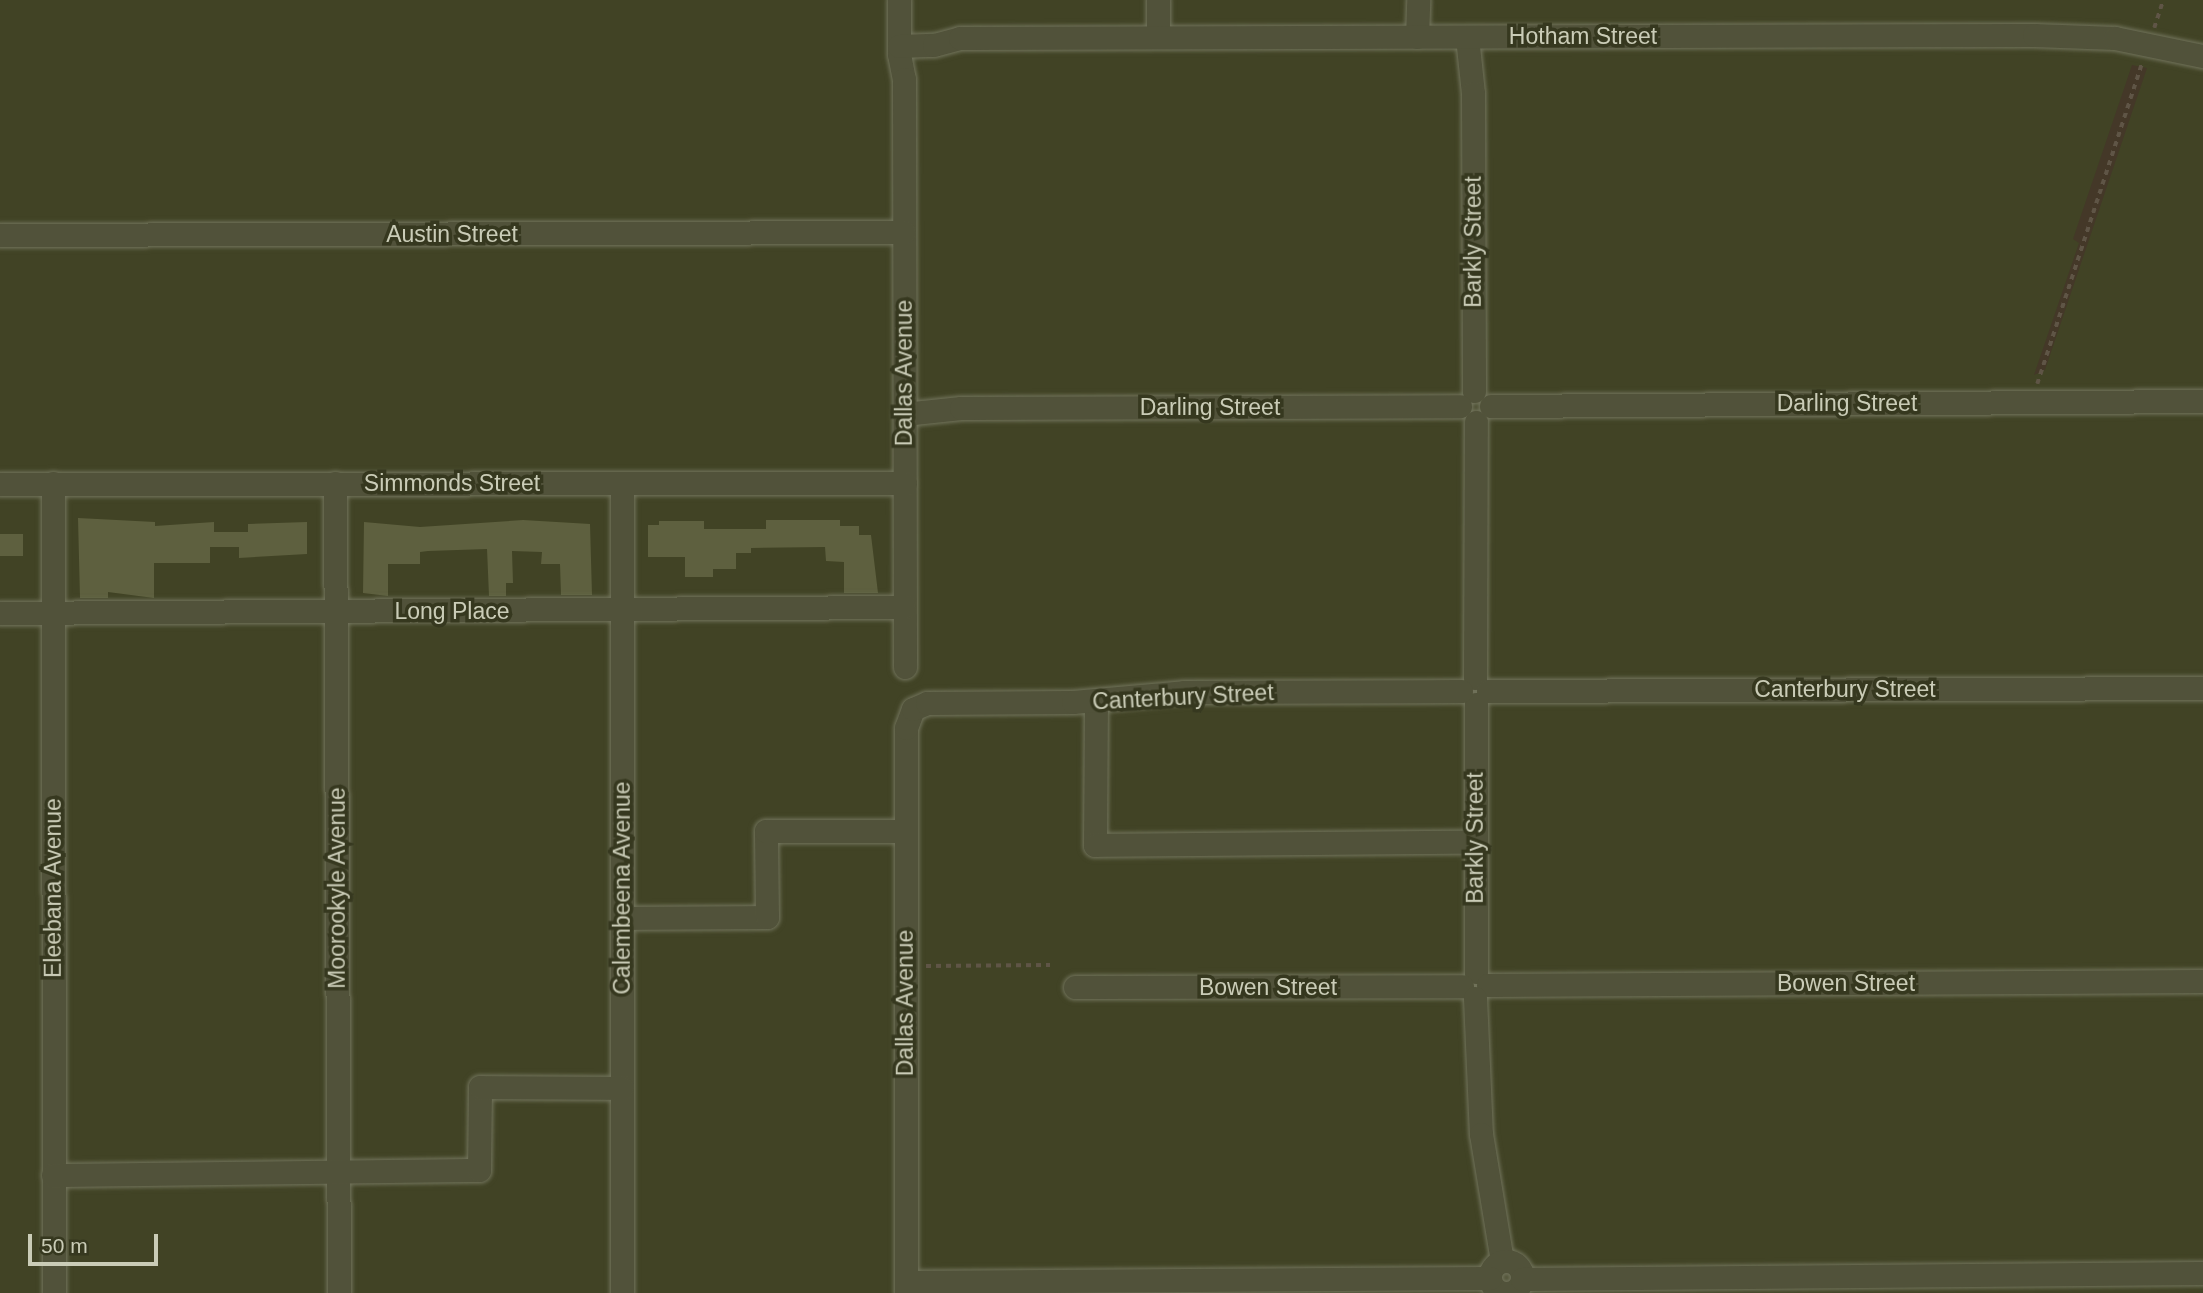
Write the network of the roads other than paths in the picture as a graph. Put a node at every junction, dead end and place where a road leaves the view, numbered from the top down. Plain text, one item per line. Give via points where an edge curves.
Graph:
1 (899, 0) edge
2 (911, 0) edge
3 (1158, 0) edge
4 (1418, 0) edge
5 (1428, 0) edge
6 (1158, 37) junction
7 (1423, 37) junction
8 (1473, 37) junction
9 (905, 38) junction
10 (2203, 56) edge
11 (904, 232) junction
12 (0, 235) edge
13 (2203, 401) edge
14 (1475, 406) junction
15 (904, 408) junction
16 (52, 483) junction
17 (335, 483) junction
18 (905, 483) junction
19 (0, 484) edge
20 (622, 484) junction
21 (904, 607) junction
22 (622, 610) junction
23 (336, 612) junction
24 (0, 613) edge
25 (52, 613) junction
26 (905, 667) dead end
27 (2203, 688) edge
28 (1475, 691) junction
29 (1096, 700) junction
30 (910, 714) joint
31 (906, 831) junction
32 (1474, 842) junction
33 (622, 918) junction
34 (2203, 981) edge
35 (1476, 985) junction
36 (1075, 987) dead end
37 (622, 1088) junction
38 (339, 1172) junction
39 (53, 1175) junction
40 (1496, 1270) junction
41 (2203, 1273) edge
42 (906, 1288) edge
43 (1514, 1288) edge
44 (54, 1293) edge
45 (339, 1293) edge
46 (622, 1293) edge

1 - 9 street, Dallas Avenue
2 - 9 street, Dallas Avenue
3 - 6 street
4 - 7 street
5 - 7 street
6 - 7 street, Hotham Street
6 - 9 street, Hotham Street
7 - 8 street, Hotham Street
8 - 10 street, Hotham Street via 2067,35 2149,43
8 - 14 street, Barkly Street via 1478,73 1473,93
9 - 11 street, Dallas Avenue
11 - 12 street, Austin Street
11 - 15 street, Dallas Avenue
13 - 14 street, Darling Street
14 - 15 street, Darling Street
14 - 28 street, Barkly Street
15 - 18 street, Dallas Avenue
16 - 17 street, Simmonds Street
16 - 19 street, Simmonds Street
16 - 25 street, Eleebana Avenue
17 - 20 street, Simmonds Street
17 - 23 street, Moorookyle Avenue
18 - 20 street, Simmonds Street
18 - 21 street, Dallas Avenue
20 - 22 street, Calembeena Avenue
21 - 22 street, Long Place
21 - 26 street, Dallas Avenue
22 - 23 street, Long Place
22 - 33 street, Calembeena Avenue
23 - 25 street, Long Place
23 - 38 street, Moorookyle Avenue
24 - 25 street, Long Place
25 - 39 street, Eleebana Avenue
27 - 28 street, Canterbury Street
28 - 29 street, Canterbury Street via 1184,692
28 - 32 street, Barkly Street
29 - 30 street, Canterbury Street via 927,703
29 - 32 street via 1095,845
30 - 31 street, Dallas Avenue
31 - 33 street via 765,831 767,917
31 - 42 street, Dallas Avenue
32 - 35 street, Barkly Street
33 - 37 street, Calembeena Avenue
34 - 35 street, Bowen Street
35 - 36 street, Bowen Street
35 - 40 street, Barkly Street via 1481,1135
37 - 38 street via 480,1087 479,1170
37 - 46 street, Calembeena Avenue
38 - 39 street
38 - 45 street, Moorookyle Avenue
39 - 44 street, Eleebana Avenue
40 - 42 street
40 - 43 street via 1516,1265
41 - 43 street

